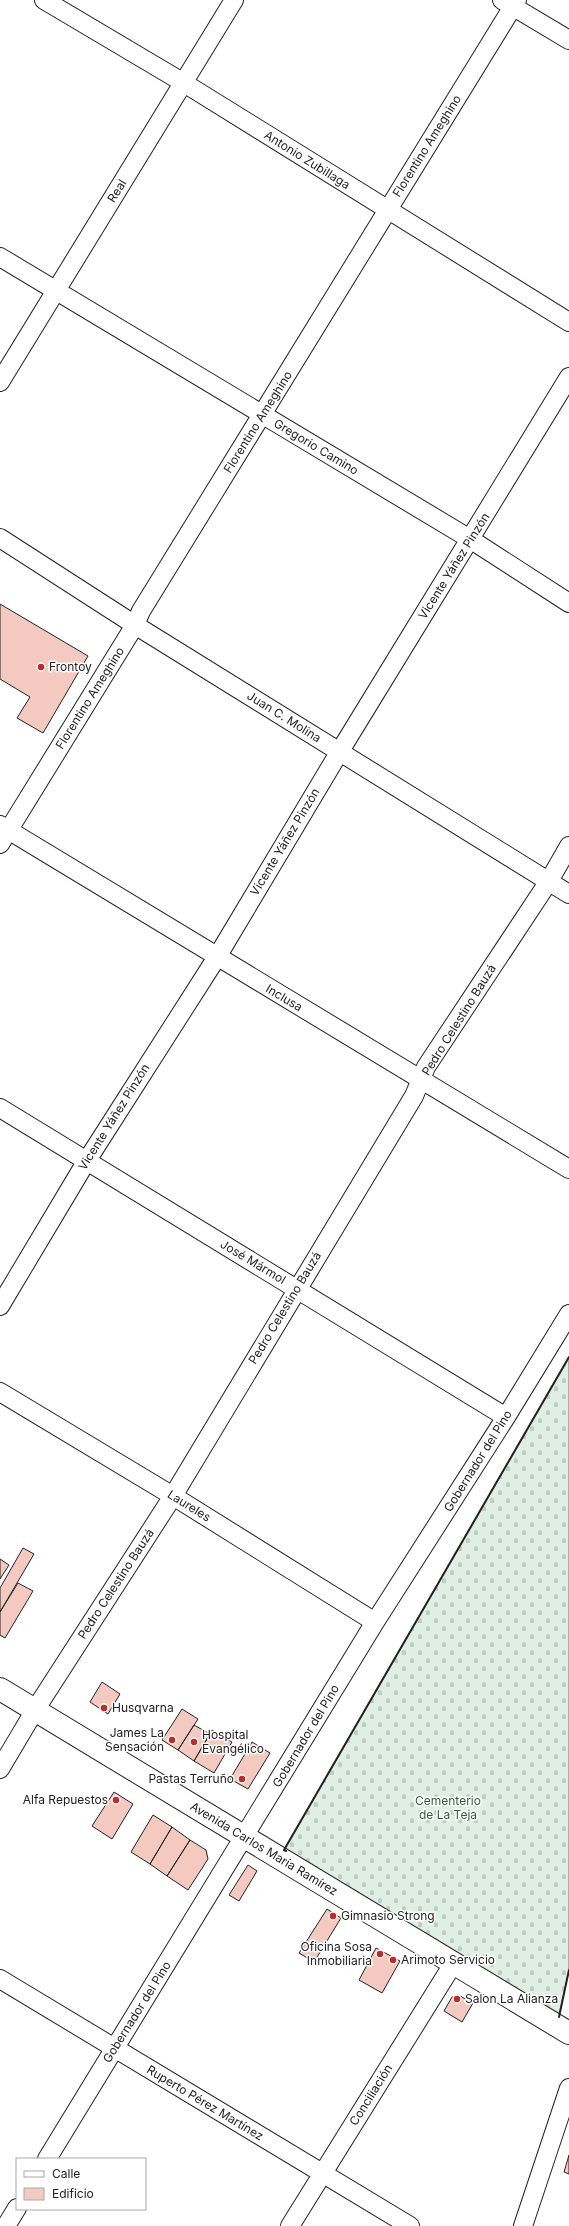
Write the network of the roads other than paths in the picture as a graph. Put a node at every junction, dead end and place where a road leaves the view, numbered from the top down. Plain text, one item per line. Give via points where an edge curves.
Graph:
1 (44, 0) edge
2 (234, 0) edge
3 (511, 2) edge
4 (569, 40) edge
5 (184, 83) junction
6 (387, 210) junction
7 (0, 257) edge
8 (56, 290) junction
9 (569, 322) edge
10 (569, 377) edge
11 (0, 382) edge
12 (263, 415) junction
13 (0, 538) edge
14 (470, 539) junction
15 (569, 603) edge
16 (135, 625) junction
17 (340, 751) junction
18 (3, 833) edge
19 (569, 846) edge
20 (549, 882) junction
21 (569, 894) edge
22 (216, 957) junction
23 (421, 1079) junction
24 (0, 1108) edge
25 (86, 1162) junction
26 (569, 1169) edge
27 (297, 1288) junction
28 (0, 1306) edge
29 (569, 1314) edge
30 (0, 1392) edge
31 (506, 1417) junction
32 (173, 1496) junction
33 (375, 1622) junction
34 (0, 1689) edge
35 (35, 1710) junction
36 (0, 1769) edge
37 (244, 1838) junction
38 (453, 1964) junction
39 (0, 1979) edge
40 (569, 2033) edge
41 (114, 2048) junction
42 (569, 2088) edge
43 (48, 2158) edge
44 (322, 2173) junction
45 (16, 2210) edge
46 (6, 2226) edge
47 (290, 2226) edge
48 (410, 2226) edge
49 (523, 2226) edge

1 - 5 street, Antonio Zubillaga
2 - 5 street, Real
3 - 4 street
3 - 6 street, Florentino Ameghino
5 - 6 street, Antonio Zubillaga
5 - 8 street, Real
6 - 9 street, Antonio Zubillaga
6 - 12 street, Florentino Ameghino
7 - 8 street, Gregorio Camino
8 - 11 street, Real
8 - 12 street, Gregorio Camino
10 - 14 street, Vicente Yáñez Pinzón
12 - 14 street, Gregorio Camino
12 - 16 street, Florentino Ameghino via 141,611
13 - 16 street, Juan C. Molina
14 - 15 street, Gregorio Camino
14 - 17 street, Vicente Yáñez Pinzón
16 - 17 street, Juan C. Molina
16 - 18 street, Florentino Ameghino
17 - 20 street, Juan C. Molina
17 - 22 street, Vicente Yáñez Pinzón
18 - 22 street, Inclusa
19 - 20 street, Pedro Celestino Bauzá
20 - 21 street, Juan C. Molina
20 - 23 street, Pedro Celestino Bauzá via 426,1067
22 - 23 street, Inclusa
22 - 25 street, Vicente Yáñez Pinzón
23 - 26 street, Inclusa
23 - 27 street, Pedro Celestino Bauzá via 414,1096
24 - 25 street, José Mármol
25 - 27 street, José Mármol
25 - 28 street, Vicente Yáñez Pinzón
27 - 31 street, José Mármol
27 - 32 street, Pedro Celestino Bauzá
29 - 31 street, Gobernador del Pino
30 - 32 street, Laureles
31 - 33 street, Gobernador del Pino
32 - 33 street, Laureles
32 - 35 street, Pedro Celestino Bauzá
33 - 37 street, Gobernador del Pino
34 - 35 main road, Avenida Carlos María Ramírez
35 - 36 street, Pedro Celestino Bauzá
35 - 37 main road, Avenida Carlos María Ramírez
37 - 38 main road, Avenida Carlos María Ramírez
37 - 41 street, Gobernador del Pino
38 - 40 main road, Avenida Carlos María Ramírez
38 - 44 street, Conciliación
39 - 41 street, Ruperto Pérez Martínez
41 - 43 street, Gobernador del Pino
41 - 44 street, Ruperto Pérez Martínez
42 - 49 street
44 - 47 street, Conciliación
44 - 48 street, Ruperto Pérez Martínez
45 - 46 street

